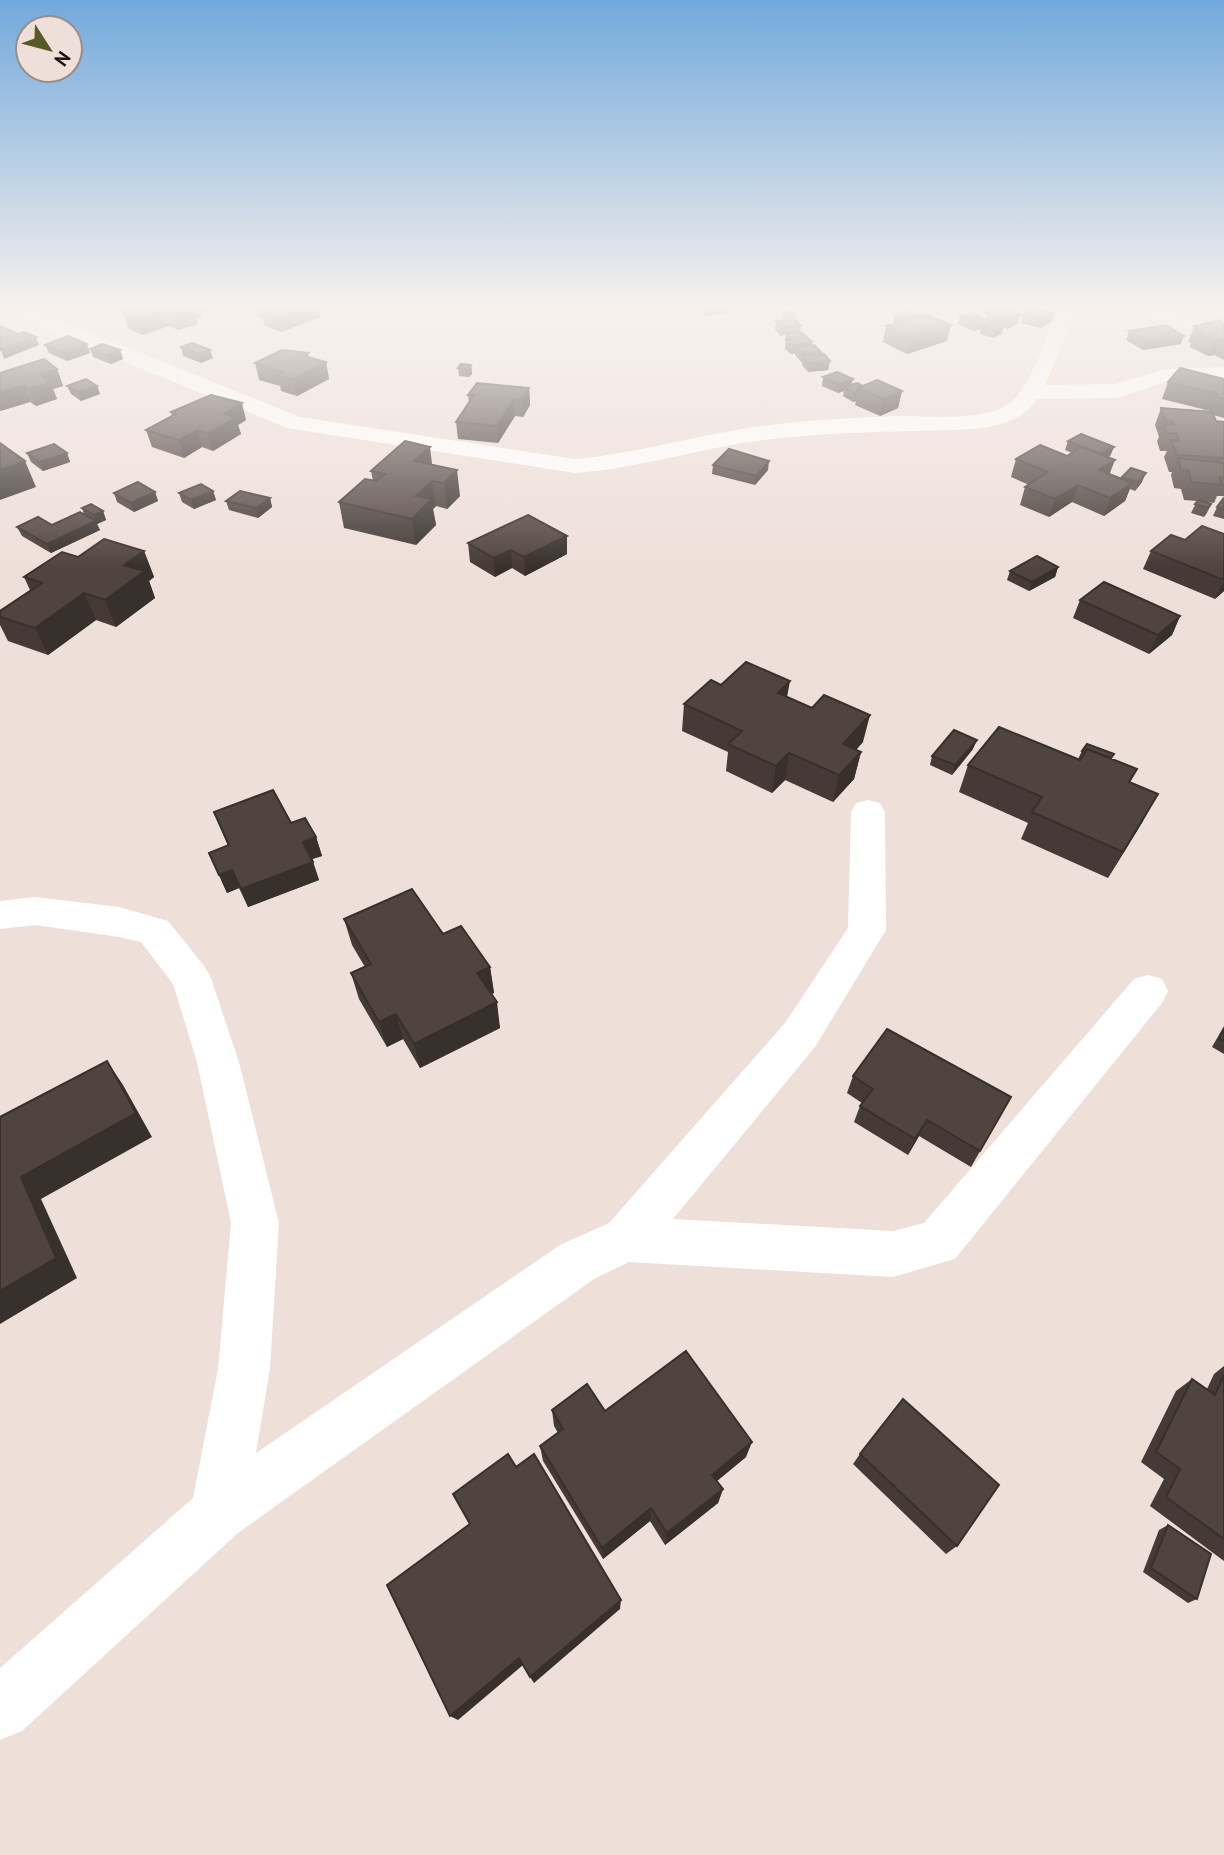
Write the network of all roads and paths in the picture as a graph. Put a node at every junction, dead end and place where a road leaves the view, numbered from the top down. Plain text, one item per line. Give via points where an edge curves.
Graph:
1 (224, 395) edge
2 (1028, 395) edge
3 (868, 812) dead end
4 (0, 915) edge
5 (1148, 991) dead end
6 (626, 1239) junction
7 (218, 1513) junction
8 (0, 1709) edge

1 - 2 street via 295,423 575,466 796,430 990,420 1018,407
3 - 6 street via 867,930 800,1035
4 - 7 street via 35,911 154,931 191,978 218,1062 254,1223 244,1369
5 - 6 street via 938,1244 893,1254
6 - 7 street via 577,1262
7 - 8 street

